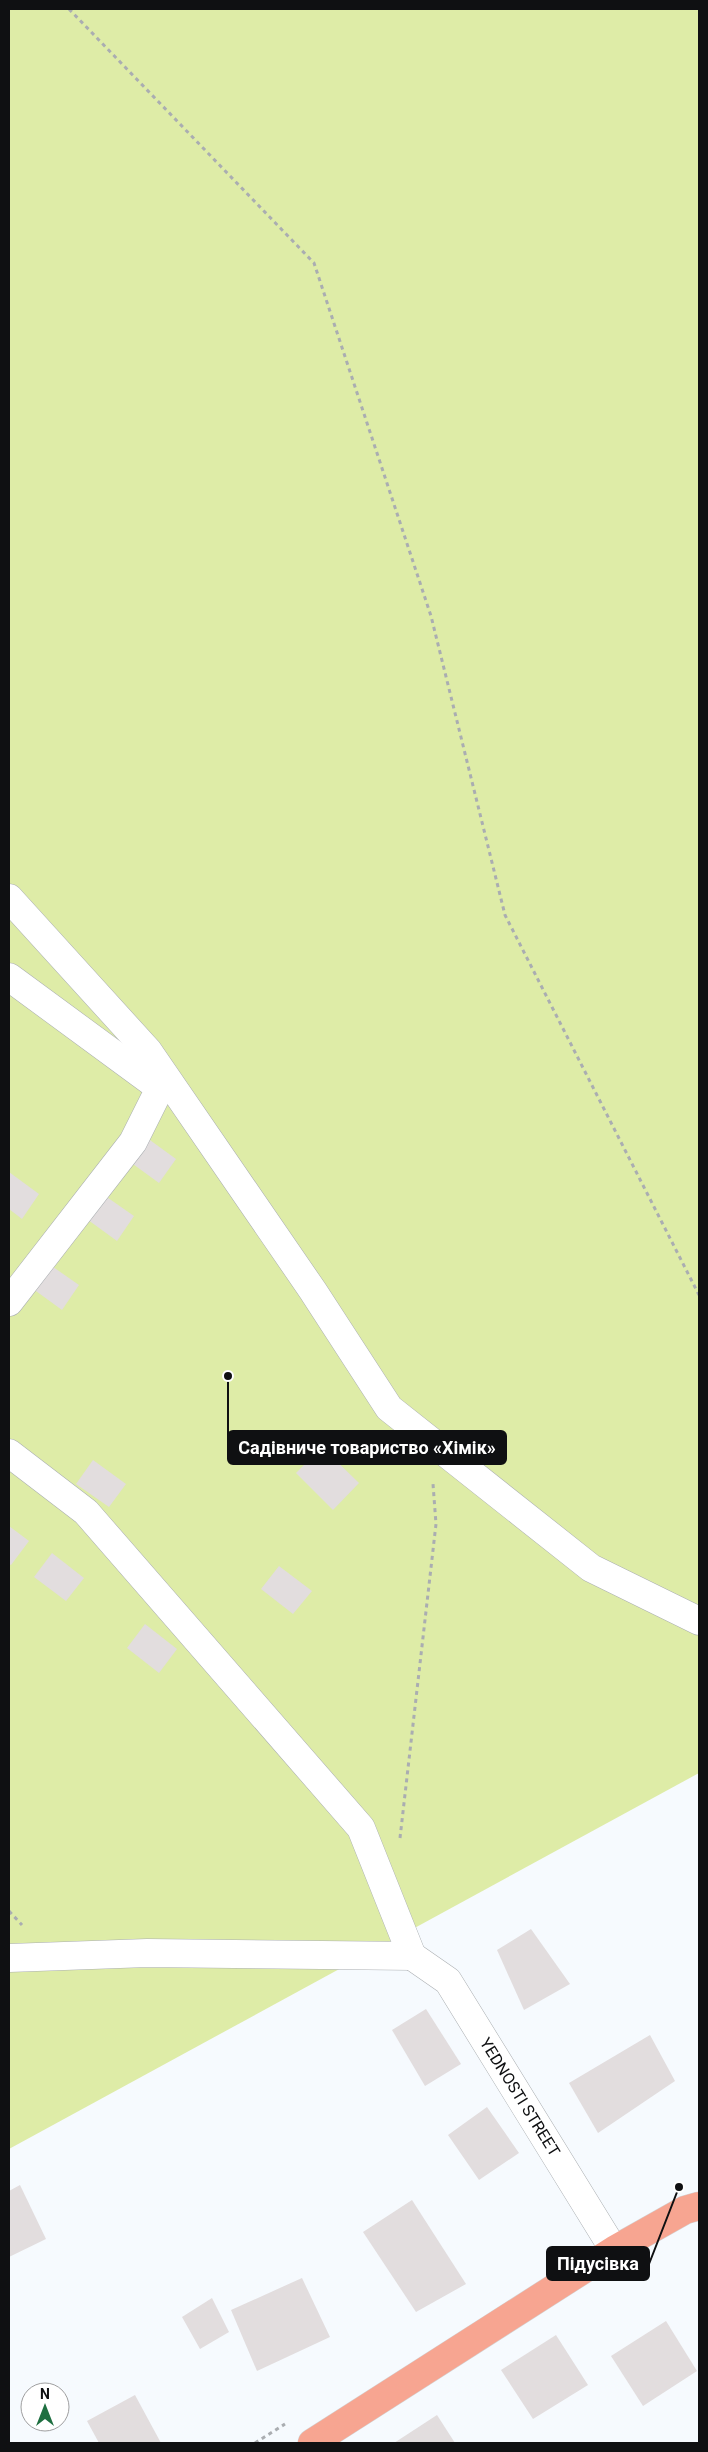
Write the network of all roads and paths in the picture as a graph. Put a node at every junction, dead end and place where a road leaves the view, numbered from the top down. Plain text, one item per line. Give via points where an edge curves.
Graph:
1 (69, 9) edge
2 (9, 898) edge
3 (9, 977) edge
4 (699, 1295) edge
5 (9, 1302) edge
6 (430, 1441) junction
7 (9, 1453) edge
8 (699, 1622) edge
9 (399, 1848) dead end
10 (412, 1956) junction
11 (9, 1958) edge
12 (695, 2206) edge
13 (614, 2250) junction
14 (312, 2443) edge

1 - 4 path via 314,263 431,616 505,915
2 - 6 street via 148,1051 313,1291 388,1408
3 - 5 street via 160,1088 133,1142
6 - 8 street via 591,1568
6 - 9 path via 436,1524
7 - 10 street via 86,1512 361,1828
10 - 11 street via 147,1953
10 - 13 street, YEDNOSTI STREET via 448,1981
12 - 13 main road
13 - 14 main road

